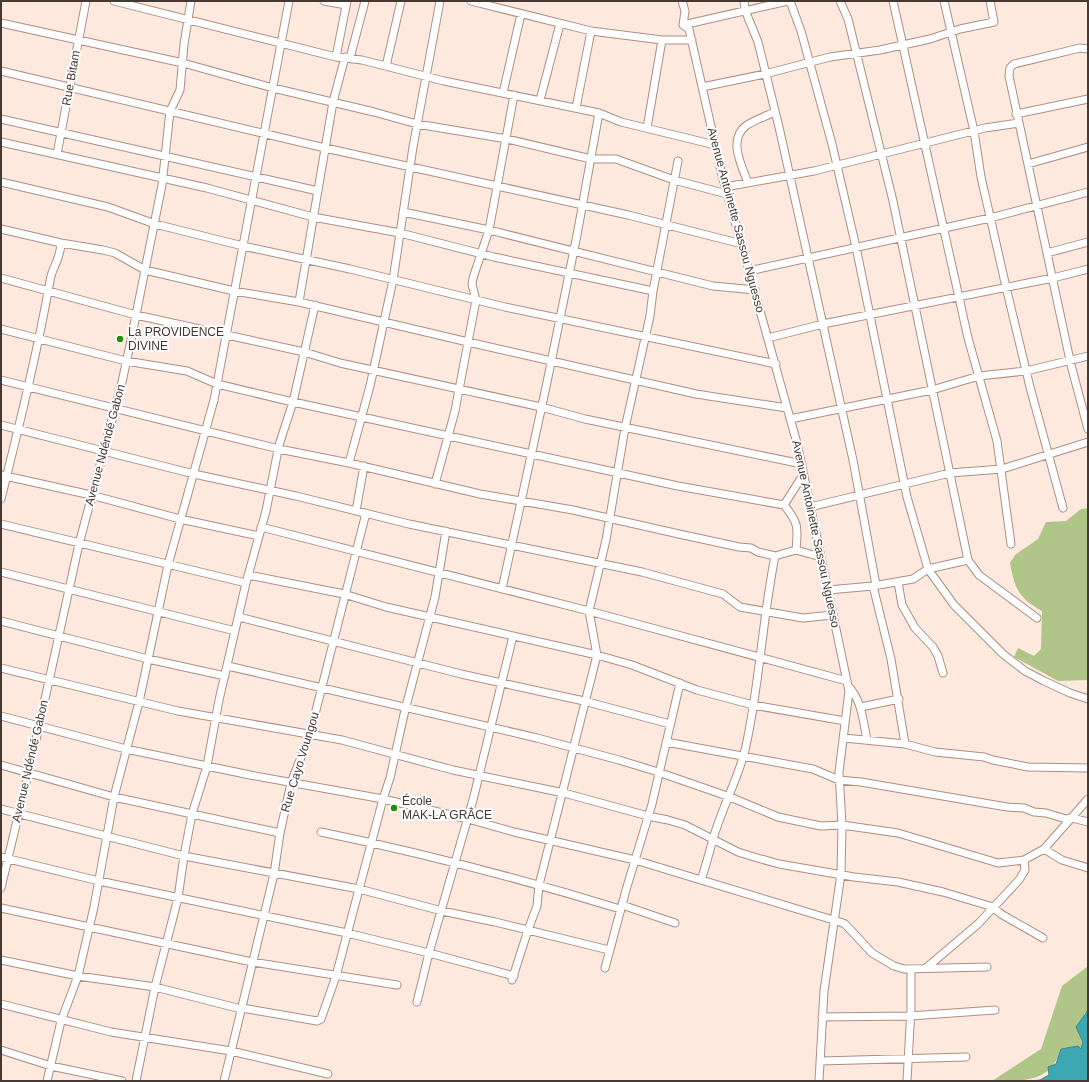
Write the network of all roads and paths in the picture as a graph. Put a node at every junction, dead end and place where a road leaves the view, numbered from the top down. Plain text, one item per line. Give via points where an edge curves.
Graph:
1 (86, 1) edge
2 (114, 1) edge
3 (191, 1) edge
4 (289, 1) edge
5 (324, 1) edge
6 (365, 1) edge
7 (401, 1) edge
8 (440, 1) edge
9 (471, 1) edge
10 (682, 1) edge
11 (744, 1) edge
12 (789, 1) edge
13 (840, 1) edge
14 (893, 1) edge
15 (944, 1) edge
16 (990, 1) edge
17 (347, 3) edge
18 (745, 10) junction
19 (521, 14) junction
20 (188, 18) junction
21 (1, 23) edge
22 (560, 24) junction
23 (683, 25) junction
24 (591, 31) junction
25 (952, 32) junction
26 (662, 40) junction
27 (692, 40) junction
28 (78, 41) junction
29 (282, 42) junction
30 (902, 45) junction
31 (1088, 49) edge
32 (856, 55) junction
33 (336, 57) junction
34 (348, 58) junction
35 (183, 63) junction
36 (808, 63) junction
37 (386, 66) junction
38 (1, 70) edge
39 (765, 74) junction
40 (426, 77) junction
41 (70, 86) junction
42 (702, 87) junction
43 (273, 88) junction
44 (503, 93) junction
45 (514, 95) junction
46 (1088, 99) edge
47 (540, 100) junction
48 (333, 102) junction
49 (576, 108) junction
50 (170, 111) junction
51 (775, 112) junction
52 (599, 113) junction
53 (1016, 114) junction
54 (1, 119) edge
55 (1019, 123) junction
56 (417, 124) junction
57 (647, 128) junction
58 (974, 131) junction
59 (60, 133) junction
60 (264, 134) junction
61 (507, 140) junction
62 (1, 142) edge
63 (924, 144) junction
64 (715, 145) junction
65 (1088, 147) edge
66 (325, 148) junction
67 (57, 154) junction
68 (880, 154) junction
69 (165, 157) junction
70 (591, 159) junction
71 (678, 161) dead end
72 (1028, 164) junction
73 (837, 165) junction
74 (410, 168) junction
75 (789, 176) junction
76 (163, 178) junction
77 (255, 178) junction
78 (674, 180) junction
79 (1, 182) edge
80 (748, 183) junction
81 (496, 187) junction
82 (726, 190) junction
83 (318, 191) junction
84 (1088, 192) edge
85 (251, 199) junction
86 (582, 206) junction
87 (1036, 207) junction
88 (403, 212) junction
89 (314, 217) junction
90 (990, 218) junction
91 (155, 224) junction
92 (665, 224) junction
93 (944, 227) junction
94 (1, 229) edge
95 (489, 230) junction
96 (400, 233) junction
97 (900, 237) junction
98 (1088, 242) edge
99 (61, 243) junction
100 (742, 244) junction
101 (242, 246) junction
102 (856, 247) junction
103 (574, 252) junction
104 (1047, 253) junction
105 (482, 254) junction
106 (808, 258) junction
107 (306, 260) junction
108 (1088, 269) edge
109 (145, 270) junction
110 (750, 271) junction
111 (569, 272) junction
112 (657, 272) junction
113 (1, 278) edge
114 (1053, 278) junction
115 (393, 280) junction
116 (1006, 287) junction
117 (755, 290) junction
118 (48, 291) junction
119 (234, 291) junction
120 (653, 291) junction
121 (959, 296) junction
122 (476, 300) junction
123 (299, 302) junction
124 (315, 306) junction
125 (913, 306) junction
126 (869, 314) junction
127 (136, 315) junction
128 (560, 319) junction
129 (384, 322) junction
130 (823, 324) junction
131 (1, 329) edge
132 (226, 336) junction
133 (40, 338) junction
134 (645, 338) junction
135 (768, 338) junction
136 (468, 342) junction
137 (304, 352) junction
138 (1088, 356) edge
139 (551, 360) junction
140 (1070, 360) junction
141 (126, 361) junction
142 (776, 364) junction
143 (373, 370) junction
144 (1026, 371) junction
145 (979, 376) junction
146 (1, 380) edge
147 (636, 380) junction
148 (217, 384) junction
149 (28, 387) junction
150 (458, 389) junction
151 (932, 390) junction
152 (887, 400) junction
153 (293, 402) junction
154 (541, 407) junction
155 (114, 408) junction
156 (787, 408) junction
157 (841, 409) junction
158 (362, 417) junction
159 (790, 418) junction
160 (1, 425) edge
161 (625, 428) junction
162 (18, 429) junction
163 (1088, 429) edge
164 (206, 430) junction
165 (448, 436) junction
166 (1088, 442) edge
167 (279, 449) junction
168 (104, 452) junction
169 (531, 453) junction
170 (1048, 455) junction
171 (349, 462) junction
172 (802, 464) junction
173 (364, 466) junction
174 (1002, 469) junction
175 (617, 472) junction
176 (950, 473) junction
177 (194, 474) junction
178 (803, 475) junction
179 (4, 476) edge
180 (435, 484) junction
181 (904, 484) junction
182 (271, 490) junction
183 (91, 495) junction
184 (859, 496) junction
185 (1, 499) edge
186 (521, 500) junction
187 (784, 505) junction
188 (810, 507) junction
189 (1063, 508) dead end
190 (356, 511) junction
191 (366, 513) junction
192 (609, 518) junction
193 (180, 519) junction
194 (1, 524) edge
195 (261, 527) junction
196 (446, 531) junction
197 (259, 536) junction
198 (79, 544) junction
199 (1012, 544) dead end
200 (512, 546) junction
201 (796, 550) junction
202 (356, 552) junction
203 (775, 556) junction
204 (821, 557) junction
205 (968, 560) junction
206 (600, 562) junction
207 (168, 565) junction
208 (928, 569) junction
209 (1, 572) edge
210 (439, 573) junction
211 (248, 575) junction
212 (898, 582) junction
213 (246, 583) junction
214 (875, 586) junction
215 (69, 589) junction
216 (502, 589) junction
217 (828, 590) junction
218 (344, 594) junction
219 (589, 610) junction
220 (158, 612) junction
221 (766, 612) junction
222 (833, 615) junction
223 (239, 617) junction
224 (429, 617) junction
225 (1037, 618) dead end
226 (1, 621) edge
227 (236, 631) junction
228 (58, 636) junction
229 (513, 636) junction
230 (334, 642) junction
231 (597, 655) junction
232 (761, 658) junction
233 (148, 659) junction
234 (417, 663) junction
235 (228, 666) junction
236 (1, 668) edge
237 (944, 673) dead end
238 (225, 676) junction
239 (48, 680) junction
240 (502, 682) junction
241 (680, 684) junction
242 (847, 684) junction
243 (322, 688) junction
244 (899, 699) junction
245 (1088, 699) edge
246 (584, 701) junction
247 (139, 702) junction
248 (753, 705) junction
249 (406, 707) junction
250 (861, 707) junction
251 (1, 716) edge
252 (216, 718) junction
253 (845, 721) junction
254 (670, 724) junction
255 (39, 726) junction
256 (490, 728) junction
257 (310, 734) junction
258 (844, 738) junction
259 (867, 740) junction
260 (666, 742) junction
261 (905, 744) junction
262 (574, 748) junction
263 (126, 749) junction
264 (395, 755) junction
265 (744, 756) junction
266 (1, 765) edge
267 (207, 766) junction
268 (1088, 768) edge
269 (28, 772) junction
270 (658, 772) junction
271 (479, 775) junction
272 (839, 780) junction
273 (292, 783) junction
274 (564, 793) junction
275 (114, 797) junction
276 (730, 797) junction
277 (383, 799) junction
278 (1088, 799) edge
279 (1, 810) edge
280 (192, 814) junction
281 (18, 815) junction
282 (648, 816) junction
283 (1072, 818) junction
284 (468, 819) junction
285 (1088, 822) edge
286 (842, 826) junction
287 (321, 832) dead end
288 (280, 833) junction
289 (106, 836) junction
290 (713, 839) junction
291 (551, 840) junction
292 (371, 842) junction
293 (1044, 849) junction
294 (184, 856) junction
295 (4, 858) edge
296 (635, 860) junction
297 (1024, 860) junction
298 (455, 864) junction
299 (1088, 868) edge
300 (274, 874) junction
301 (841, 874) junction
302 (701, 880) junction
303 (99, 881) junction
304 (540, 885) junction
305 (1, 888) edge
306 (359, 889) junction
307 (178, 898) junction
308 (621, 907) junction
309 (993, 907) junction
310 (1, 908) edge
311 (442, 911) junction
312 (264, 915) junction
313 (834, 920) junction
314 (675, 923) dead end
315 (89, 928) junction
316 (528, 930) junction
317 (347, 933) junction
318 (1043, 938) dead end
319 (167, 944) junction
320 (609, 950) junction
321 (429, 953) junction
322 (1, 960) edge
323 (252, 962) junction
324 (605, 968) dead end
325 (911, 968) junction
326 (926, 968) junction
327 (987, 968) dead end
328 (78, 976) junction
329 (336, 976) junction
330 (397, 986) dead end
331 (155, 987) junction
332 (417, 1002) dead end
333 (1, 1004) edge
334 (241, 1008) junction
335 (995, 1010) dead end
336 (910, 1016) junction
337 (822, 1017) junction
338 (61, 1021) junction
339 (145, 1037) junction
340 (1, 1050) edge
341 (231, 1051) junction
342 (966, 1057) dead end
343 (909, 1058) junction
344 (820, 1061) junction
345 (51, 1066) junction
346 (328, 1074) dead end
347 (47, 1081) edge
348 (122, 1081) edge
349 (136, 1081) edge
350 (224, 1081) edge
351 (819, 1081) edge
352 (907, 1081) edge

1 - 28 street, Rue Bitam
2 - 20 street
3 - 20 street, Avenue Ndéndé Gabon
4 - 29 street
5 - 17 street
6 - 34 street
7 - 37 street
8 - 40 street
9 - 19 street
10 - 23 street via 685,11
11 - 18 street
12 - 18 street
12 - 36 street via 801,31
13 - 32 street via 848,19
14 - 30 street
15 - 25 street
16 - 25 street via 994,22
17 - 33 street
18 - 23 street
18 - 39 street via 758,42
19 - 22 street
19 - 44 street
20 - 29 street
20 - 35 street, Avenue Ndéndé Gabon
21 - 28 street
22 - 24 street
22 - 47 street
23 - 27 street, Avenue Antoinette Sassou Nguesso via 689,29
24 - 26 street
24 - 49 street
25 - 30 street
25 - 58 street
26 - 27 street
26 - 57 street
27 - 42 street, Avenue Antoinette Sassou Nguesso
28 - 35 street
28 - 41 street, Rue Bitam
29 - 33 street
29 - 43 street
30 - 32 street
30 - 63 street
31 - 53 street via 1080,48 1014,64 1010,68 1009,76
32 - 36 street via 830,57
32 - 68 street via 871,108
33 - 34 street
34 - 37 street
34 - 48 street
35 - 43 street
35 - 50 street, Avenue Ndéndé Gabon via 180,90
36 - 39 street
36 - 73 street
37 - 40 street
38 - 41 street
39 - 42 street
39 - 51 street
40 - 44 street
40 - 56 street
41 - 50 street
41 - 59 street, Rue Bitam
42 - 64 street, Avenue Antoinette Sassou Nguesso
43 - 48 street
43 - 60 street
44 - 45 street
45 - 47 street
45 - 61 street
46 - 53 street
47 - 49 street
48 - 56 street
48 - 66 street
49 - 52 street
50 - 60 street
50 - 69 street, Avenue Ndéndé Gabon
51 - 75 street
51 - 80 street via 748,125 740,134 736,148
52 - 57 street via 621,122
52 - 70 street
53 - 55 street
54 - 59 street
55 - 58 street
55 - 72 street
56 - 61 street
56 - 74 street
57 - 64 street
58 - 63 street
58 - 90 street
59 - 67 street, Rue Bitam
59 - 69 street
60 - 66 street
60 - 77 street
61 - 70 street
61 - 81 street
62 - 67 street
63 - 68 street
63 - 93 street
64 - 82 street, Avenue Antoinette Sassou Nguesso
65 - 72 street
66 - 74 street
66 - 83 street
67 - 76 street
68 - 73 street
68 - 97 street
69 - 76 street, Avenue Ndéndé Gabon
69 - 77 street
70 - 78 street via 616,159
70 - 86 street
71 - 78 street
72 - 87 street
73 - 75 street
73 - 102 street
74 - 81 street
74 - 88 street
75 - 80 street
75 - 106 street
76 - 85 street
76 - 91 street, Avenue Ndéndé Gabon
77 - 83 street
77 - 85 street
78 - 82 street
78 - 92 street
79 - 91 street via 108,207
80 - 82 street
81 - 86 street
81 - 95 street
82 - 100 street, Avenue Antoinette Sassou Nguesso
83 - 89 street
84 - 87 street
85 - 89 street
85 - 101 street
86 - 92 street
86 - 103 street
87 - 90 street
87 - 104 street
88 - 95 street
88 - 96 street
89 - 96 street
89 - 107 street
90 - 93 street
90 - 116 street
91 - 101 street
91 - 109 street, Avenue Ndéndé Gabon
92 - 100 street
92 - 112 street
93 - 97 street
93 - 121 street
94 - 99 street
95 - 103 street
95 - 105 street
96 - 105 street
96 - 115 street
97 - 102 street
97 - 125 street
98 - 104 street
99 - 109 street via 115,253
99 - 118 street via 60,255 50,276
100 - 110 street, Avenue Antoinette Sassou Nguesso
101 - 107 street
101 - 119 street
102 - 106 street
102 - 126 street
103 - 111 street
103 - 112 street
104 - 114 street
105 - 111 street
105 - 122 street via 472,284
106 - 110 street
106 - 130 street
107 - 115 street
107 - 123 street
108 - 114 street
109 - 119 street
109 - 127 street, Avenue Ndéndé Gabon
110 - 117 street, Avenue Antoinette Sassou Nguesso
111 - 120 street
111 - 128 street
112 - 117 street via 713,286
112 - 120 street
113 - 118 street
114 - 116 street
114 - 140 street
115 - 122 street
115 - 129 street
116 - 121 street
116 - 144 street
117 - 135 street, Avenue Antoinette Sassou Nguesso
118 - 127 street
118 - 133 street
119 - 123 street
119 - 132 street
120 - 134 street
121 - 125 street
121 - 145 street
122 - 128 street
122 - 136 street
123 - 124 street
124 - 129 street
124 - 137 street
125 - 126 street
125 - 151 street
126 - 130 street
126 - 152 street
127 - 132 street
127 - 141 street, Avenue Ndéndé Gabon
128 - 134 street
128 - 139 street
129 - 136 street
129 - 143 street
130 - 135 street
130 - 157 street
131 - 133 street
132 - 137 street
132 - 148 street
133 - 141 street
133 - 149 street
134 - 142 street
134 - 147 street
135 - 142 street, Avenue Antoinette Sassou Nguesso
136 - 139 street
136 - 150 street
137 - 143 street
137 - 153 street
138 - 140 street
139 - 147 street
139 - 154 street
140 - 144 street
140 - 163 street
141 - 148 street via 187,371
141 - 155 street, Avenue Ndéndé Gabon
142 - 156 street, Avenue Antoinette Sassou Nguesso
143 - 150 street
143 - 158 street
144 - 145 street
144 - 170 street
145 - 151 street
145 - 174 street
146 - 149 street
147 - 156 street via 696,394
147 - 161 street
148 - 153 street
148 - 164 street
149 - 155 street
149 - 162 street
150 - 154 street
150 - 165 street
151 - 152 street
151 - 176 street
152 - 157 street
152 - 181 street
153 - 158 street
153 - 167 street
154 - 161 street
154 - 169 street
155 - 164 street
155 - 168 street, Avenue Ndéndé Gabon
156 - 159 street, Avenue Antoinette Sassou Nguesso
157 - 159 street
157 - 184 street
158 - 165 street
158 - 171 street
159 - 172 street, Avenue Antoinette Sassou Nguesso
160 - 162 street
161 - 172 street
161 - 175 street
162 - 168 street
162 - 179 street
164 - 167 street
164 - 177 street
165 - 169 street
165 - 180 street
166 - 170 street
167 - 171 street
167 - 182 street
168 - 177 street
168 - 183 street, Avenue Ndéndé Gabon
169 - 175 street
169 - 186 street
170 - 174 street
170 - 189 street
171 - 173 street
172 - 178 street, Avenue Antoinette Sassou Nguesso
173 - 180 street
173 - 190 street
174 - 176 street
174 - 199 street
175 - 187 street via 733,497
175 - 192 street
176 - 181 street
176 - 205 street
177 - 182 street
177 - 193 street
178 - 187 street
178 - 188 street, Avenue Antoinette Sassou Nguesso
179 - 183 street
179 - 185 street
180 - 186 street
181 - 184 street
181 - 208 street
182 - 190 street
182 - 195 street
183 - 193 street
183 - 198 street, Avenue Ndéndé Gabon
184 - 188 street
184 - 214 street
186 - 192 street
186 - 200 street
187 - 201 street via 798,529
188 - 204 street, Avenue Antoinette Sassou Nguesso
190 - 191 street
191 - 196 street
191 - 202 street, Rue Cayo Voungou
192 - 203 street via 751,548
192 - 206 street
193 - 197 street
193 - 207 street
194 - 198 street
195 - 197 street
195 - 202 street
196 - 200 street
196 - 210 street
197 - 211 street
198 - 207 street
198 - 215 street, Avenue Ndéndé Gabon
200 - 206 street
200 - 216 street
201 - 203 street
201 - 204 street
202 - 210 street
202 - 218 street, Rue Cayo Voungou
203 - 221 street
204 - 217 street, Avenue Antoinette Sassou Nguesso
205 - 208 street
205 - 225 street via 979,575
206 - 219 street
206 - 221 street via 723,594 740,607
207 - 213 street
207 - 220 street
208 - 212 street via 913,579
208 - 245 street via 954,605 1003,654 1032,675
209 - 215 street
210 - 216 street
210 - 224 street
211 - 213 street
211 - 218 street
212 - 214 street
212 - 237 street via 902,605 915,628 933,647
213 - 223 street
214 - 217 street
214 - 244 street
215 - 220 street
215 - 228 street, Avenue Ndéndé Gabon
216 - 219 street
217 - 222 street, Avenue Antoinette Sassou Nguesso
218 - 224 street
218 - 230 street, Rue Cayo Voungou
219 - 231 street
219 - 232 street
220 - 227 street
220 - 233 street
221 - 222 street via 810,618
221 - 232 street
222 - 242 street, Avenue Antoinette Sassou Nguesso
223 - 227 street
223 - 230 street
224 - 229 street
224 - 234 street
226 - 228 street
227 - 235 street
228 - 233 street
228 - 239 street, Avenue Ndéndé Gabon
229 - 231 street
229 - 240 street
230 - 234 street
230 - 243 street, Rue Cayo Voungou
231 - 241 street via 632,664
231 - 246 street
232 - 242 street via 799,667
232 - 248 street
233 - 238 street
233 - 247 street
234 - 240 street
234 - 249 street
235 - 238 street
235 - 243 street
236 - 239 street
238 - 252 street
239 - 247 street
239 - 255 street, Avenue Ndéndé Gabon
240 - 246 street
240 - 256 street
241 - 248 street
241 - 254 street
242 - 250 street
242 - 253 street, Avenue Antoinette Sassou Nguesso via 849,697
243 - 249 street
243 - 257 street, Rue Cayo Voungou
244 - 250 street
244 - 261 street
246 - 254 street
246 - 262 street
247 - 252 street
247 - 263 street
248 - 253 street
248 - 265 street
249 - 256 street
249 - 264 street
250 - 259 street
251 - 255 street
252 - 257 street
252 - 267 street
253 - 258 street, Avenue Antoinette Sassou Nguesso
254 - 260 street
255 - 263 street
255 - 269 street, Avenue Ndéndé Gabon
256 - 262 street
256 - 271 street
257 - 264 street
257 - 273 street, Rue Cayo Voungou
258 - 259 street
258 - 272 street, Avenue Antoinette Sassou Nguesso
259 - 261 street
260 - 265 street
260 - 270 street
261 - 268 street via 935,752 984,757 1028,767
262 - 270 street
262 - 274 street
263 - 267 street
263 - 275 street
264 - 271 street
264 - 277 street
265 - 272 street via 813,769
265 - 276 street
266 - 269 street
267 - 273 street
267 - 280 street
269 - 275 street
269 - 281 street, Avenue Ndéndé Gabon
270 - 276 street
270 - 282 street
271 - 274 street
271 - 284 street
272 - 283 street via 917,790 1024,808 1066,819
272 - 286 street, Avenue Antoinette Sassou Nguesso
273 - 277 street
273 - 288 street, Rue Cayo Voungou
274 - 282 street
274 - 291 street
275 - 280 street
275 - 289 street
276 - 286 street via 778,817 821,826
276 - 290 street
277 - 284 street
277 - 292 street
278 - 283 street
279 - 281 street
280 - 288 street
280 - 294 street
281 - 289 street
281 - 295 street, Avenue Ndéndé Gabon
282 - 290 street via 679,823
282 - 296 street
283 - 285 street
283 - 293 street
284 - 291 street
284 - 298 street
286 - 297 street via 898,833 998,863
286 - 301 street, Avenue Antoinette Sassou Nguesso
287 - 292 street
288 - 300 street, Rue Cayo Voungou
289 - 294 street
289 - 303 street
290 - 301 street via 754,858
290 - 302 street
291 - 296 street
291 - 304 street
292 - 298 street
292 - 306 street
293 - 297 street
293 - 299 street via 1062,860
294 - 300 street
294 - 307 street
295 - 303 street
295 - 305 street, Avenue Ndéndé Gabon
296 - 302 street
296 - 308 street
297 - 309 street via 1024,873
298 - 304 street
298 - 311 street
300 - 306 street
300 - 312 street, Rue Cayo Voungou
301 - 309 street via 906,883
301 - 313 street, Avenue Antoinette Sassou Nguesso
302 - 313 street
303 - 307 street
303 - 315 street
304 - 308 street
304 - 316 street via 537,906
306 - 311 street
306 - 317 street
307 - 312 street
307 - 319 street
308 - 314 street
308 - 320 street
309 - 318 street
309 - 326 street via 978,924
310 - 315 street
311 - 316 street
311 - 321 street
312 - 317 street
312 - 323 street, Rue Cayo Voungou
313 - 325 street via 845,924 867,949 878,957 894,966
313 - 337 street, Avenue Antoinette Sassou Nguesso
315 - 319 street
315 - 328 street
316 - 320 street
316 - 321 street via 513,978
317 - 321 street
317 - 329 street
319 - 323 street
319 - 331 street
320 - 324 street
321 - 332 street
322 - 328 street
323 - 329 street
323 - 334 street, Rue Cayo Voungou
325 - 326 street
325 - 336 street
326 - 327 street
328 - 331 street
328 - 338 street
329 - 330 street
329 - 334 street via 321,1019 317,1021
331 - 334 street
331 - 339 street
333 - 338 street
334 - 341 street, Rue Cayo Voungou
335 - 336 street
336 - 337 street
336 - 343 street
337 - 344 street, Avenue Antoinette Sassou Nguesso
338 - 339 street
338 - 345 street
339 - 341 street
339 - 349 street
340 - 345 street
341 - 346 street
341 - 350 street, Rue Cayo Voungou
342 - 343 street
343 - 344 street
343 - 352 street
344 - 351 street, Avenue Antoinette Sassou Nguesso
345 - 347 street
345 - 348 street

